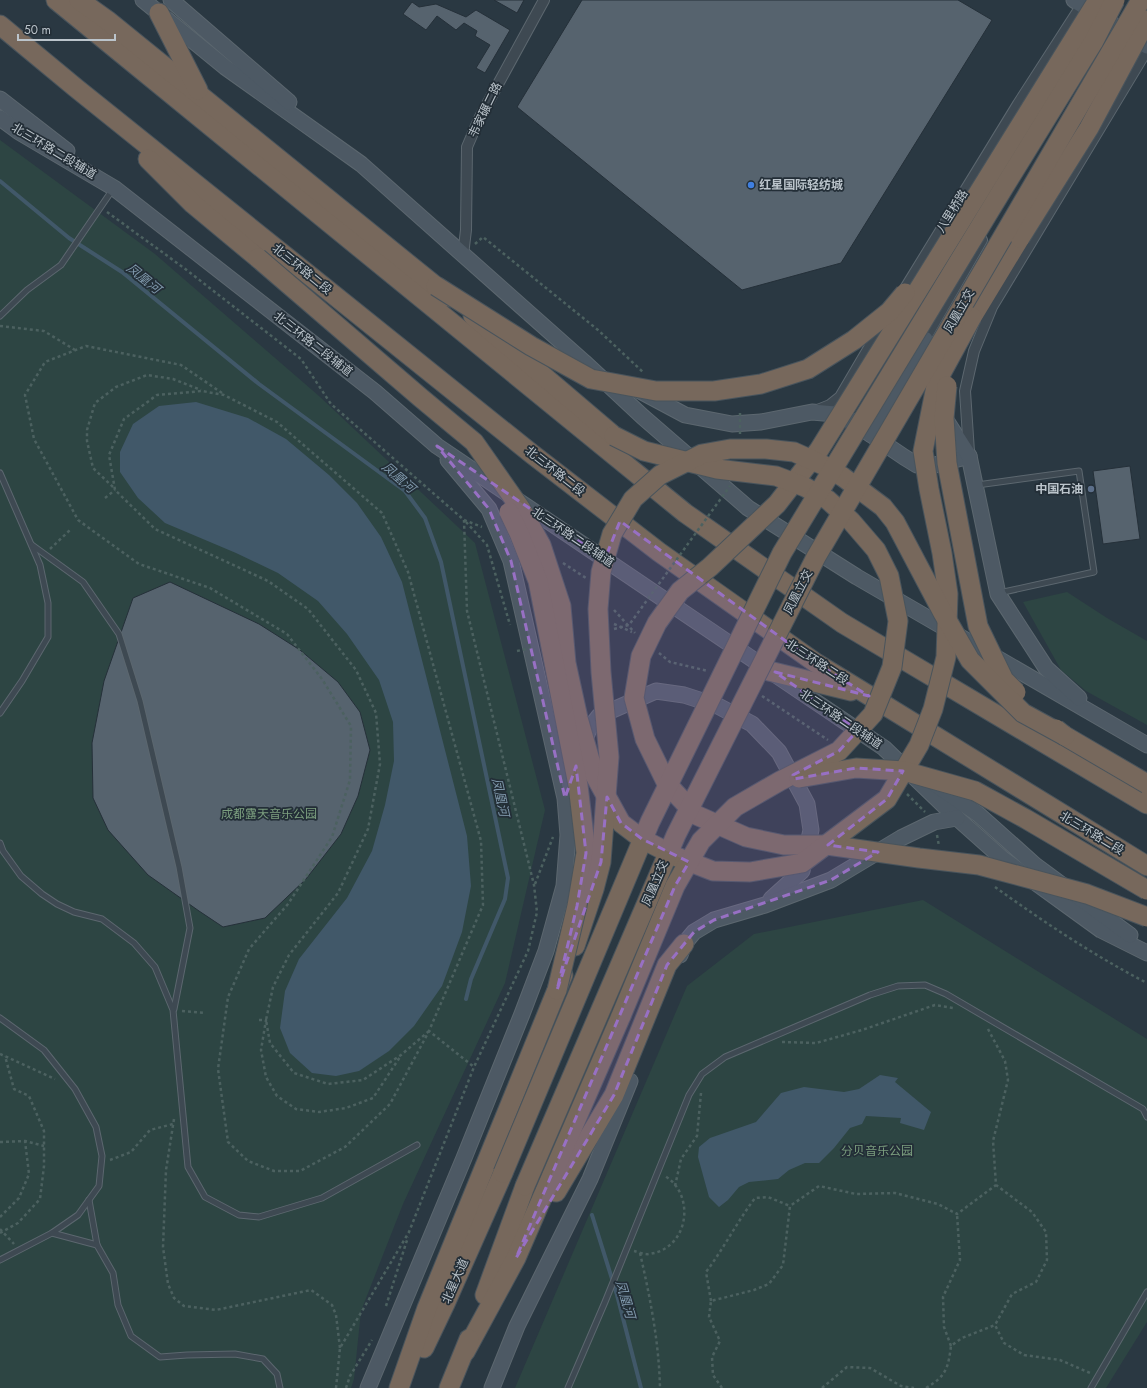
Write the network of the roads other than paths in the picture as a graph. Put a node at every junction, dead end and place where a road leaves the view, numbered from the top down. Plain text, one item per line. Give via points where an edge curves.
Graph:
1 (56, 0) edge
2 (79, 0) edge
3 (144, 0) edge
4 (544, 0) edge
5 (1115, 0) edge
6 (1122, 0) edge
7 (1141, 0) edge
8 (1085, 1) edge
9 (165, 6) edge
10 (1147, 20) edge
11 (1109, 22) junction
12 (0, 25) edge
13 (0, 40) edge
14 (1147, 46) edge
15 (1147, 50) edge
16 (76, 88) junction
17 (202, 96) junction
18 (0, 99) edge
19 (0, 118) edge
20 (111, 186) junction
21 (945, 245) junction
22 (464, 255) junction
23 (436, 286) junction
24 (0, 316) edge
25 (972, 317) junction
26 (925, 339) junction
27 (584, 362) junction
28 (812, 412) junction
29 (870, 434) junction
30 (474, 442) junction
31 (437, 446) junction
32 (969, 456) junction
33 (0, 473) edge
34 (975, 485) junction
35 (32, 545) junction
36 (998, 594) junction
37 (750, 617) junction
38 (769, 671) junction
39 (869, 696) junction
40 (0, 713) edge
41 (1101, 718) junction
42 (1064, 736) junction
43 (1147, 745) edge
44 (884, 748) junction
45 (780, 781) junction
46 (1147, 784) edge
47 (564, 798) junction
48 (1147, 804) edge
49 (956, 818) junction
50 (0, 843) edge
51 (827, 845) junction
52 (1147, 866) edge
53 (1147, 890) edge
54 (765, 905) junction
55 (1147, 917) edge
56 (684, 944) junction
57 (1147, 947) edge
58 (1147, 953) edge
59 (557, 990) junction
60 (174, 1010) junction
61 (0, 1018) edge
62 (1147, 1117) edge
63 (417, 1145) dead end
64 (503, 1173) joint
65 (89, 1200) junction
66 (52, 1233) junction
67 (97, 1245) junction
68 (516, 1258) junction
69 (0, 1260) edge
70 (1147, 1292) edge
71 (427, 1308) junction
72 (465, 1352) junction
73 (280, 1388) edge
74 (368, 1388) edge
75 (392, 1388) edge
76 (399, 1388) edge
77 (405, 1388) edge
78 (449, 1388) edge
79 (492, 1388) edge
80 (568, 1388) edge
81 (1091, 1388) edge

1 - 48 highway via 685,513 842,623
2 - 17 highway
3 - 9 main road
4 - 22 street, 韦家碾二路 via 478,119 467,147
5 - 37 highway, 凤凰立交, bridge via 1094,41 782,553
6 - 11 street
7 - 72 highway, 凤凰立交, bridge via 816,557 676,835 525,1186
8 - 11 main road
8 - 21 highway, bridge
8 - 28 street, 八里桥路 via 1014,111 840,397 830,405
9 - 17 highway
9 - 22 main road via 225,67 361,164
10 - 25 highway, bridge via 1088,128
11 - 14 main road
11 - 26 street
12 - 16 highway, 北三环路二段
13 - 16 highway
15 - 32 street via 992,307 974,351 965,391
16 - 30 highway, bridge via 193,204
16 - 37 highway, 北三环路二段 via 532,454 659,552
17 - 23 highway
18 - 20 main road
19 - 20 main road, 北三环路二段辅道 via 19,132
20 - 24 lane via 61,265 27,290
20 - 31 main road, 北三环路二段辅道 via 375,392
21 - 23 highway, bridge via 889,312 854,340 808,368 761,384 714,391 656,391 591,379 531,346
21 - 51 highway, bridge via 819,450 777,504 710,567 680,591 657,623 641,656 634,698 645,738 667,784 696,815 746,837 784,845
22 - 27 main road
23 - 45 highway, bridge via 614,436 644,451 717,469 776,476 805,487 828,500 851,521 876,550 889,576 898,621 892,667 873,714 838,751
25 - 42 highway, bridge via 948,381 944,418 947,463 978,626 1004,680
25 - 51 highway, bridge via 937,381 923,451 948,594 946,656 933,709 919,745 887,799
26 - 29 main road
26 - 32 main road via 920,353 920,369 950,428
27 - 28 main road via 685,415 732,424 761,422
27 - 41 main road via 748,508 857,577
28 - 29 main road via 835,414 848,419
29 - 32 main road via 917,465 935,465
30 - 51 highway, bridge via 521,509 541,545 561,606 566,663 594,774 621,823 642,839 713,872 750,872 802,863
30 - 59 highway, bridge via 520,533 538,581 578,785 586,853 577,906
31 - 38 main road, 北三环路二段辅道
31 - 47 main road via 490,509 511,561
32 - 34 main road
33 - 35 lane
34 - 36 main road
34 - 36 lane via 1079,471 1094,572
35 - 40 lane via 40,565 48,603 48,637
35 - 60 lane via 83,582 119,634 140,701 179,867 190,928
36 - 41 main road via 1046,668
37 - 39 highway, 北三环路二段
37 - 64 highway, 凤凰立交, bridge via 650,822
38 - 39 highway
38 - 44 main road, 北三环路二段辅道
39 - 52 highway, 北三环路二段
41 - 43 main road
42 - 46 highway, bridge
42 - 59 highway, bridge via 1023,713 970,660 895,522 882,507 843,476 794,452 766,449 730,449 702,454 660,474 633,499 612,534 601,572 598,609 609,757 601,862 572,955
44 - 49 main road, 北三环路二段辅道
44 - 57 main road via 978,814 1035,865 1119,929
45 - 53 highway, bridge via 856,768 904,771 974,791
45 - 68 highway, bridge via 735,807 701,841 675,886
47 - 54 main road via 589,729 599,716 649,694 656,691 684,695 718,706 745,720 779,752 807,804 811,830 802,871
47 - 74 main road via 568,835 564,886 546,951 461,1165
49 - 54 main road via 934,822 901,838 831,880
49 - 58 main road, 北三环路二段辅道 via 1003,859 1101,930
50 - 60 lane via 21,876 42,894 74,912 102,919 134,943 155,966
51 - 55 highway, bridge via 979,865 1087,894
54 - 56 main road via 714,920 694,932
56 - 68 highway via 667,965 614,1095
56 - 79 main road via 590,1180 518,1326
59 - 71 highway
60 - 63 lane via 188,1167 205,1197 240,1215 259,1217 322,1198
61 - 65 lane via 44,1050 76,1088 96,1127 102,1156 100,1186
62 - 80 lane via 1143,1109 946,994 925,985 898,986 870,995 725,1056 702,1074 689,1095
64 - 77 highway, 北星大道
65 - 66 lane via 78,1215
65 - 67 lane
66 - 67 lane
66 - 69 lane
67 - 73 lane via 113,1273 118,1305 131,1336 160,1357 235,1354 263,1359 277,1374
68 - 72 highway
70 - 81 lane
71 - 75 highway
71 - 76 highway
72 - 78 highway

